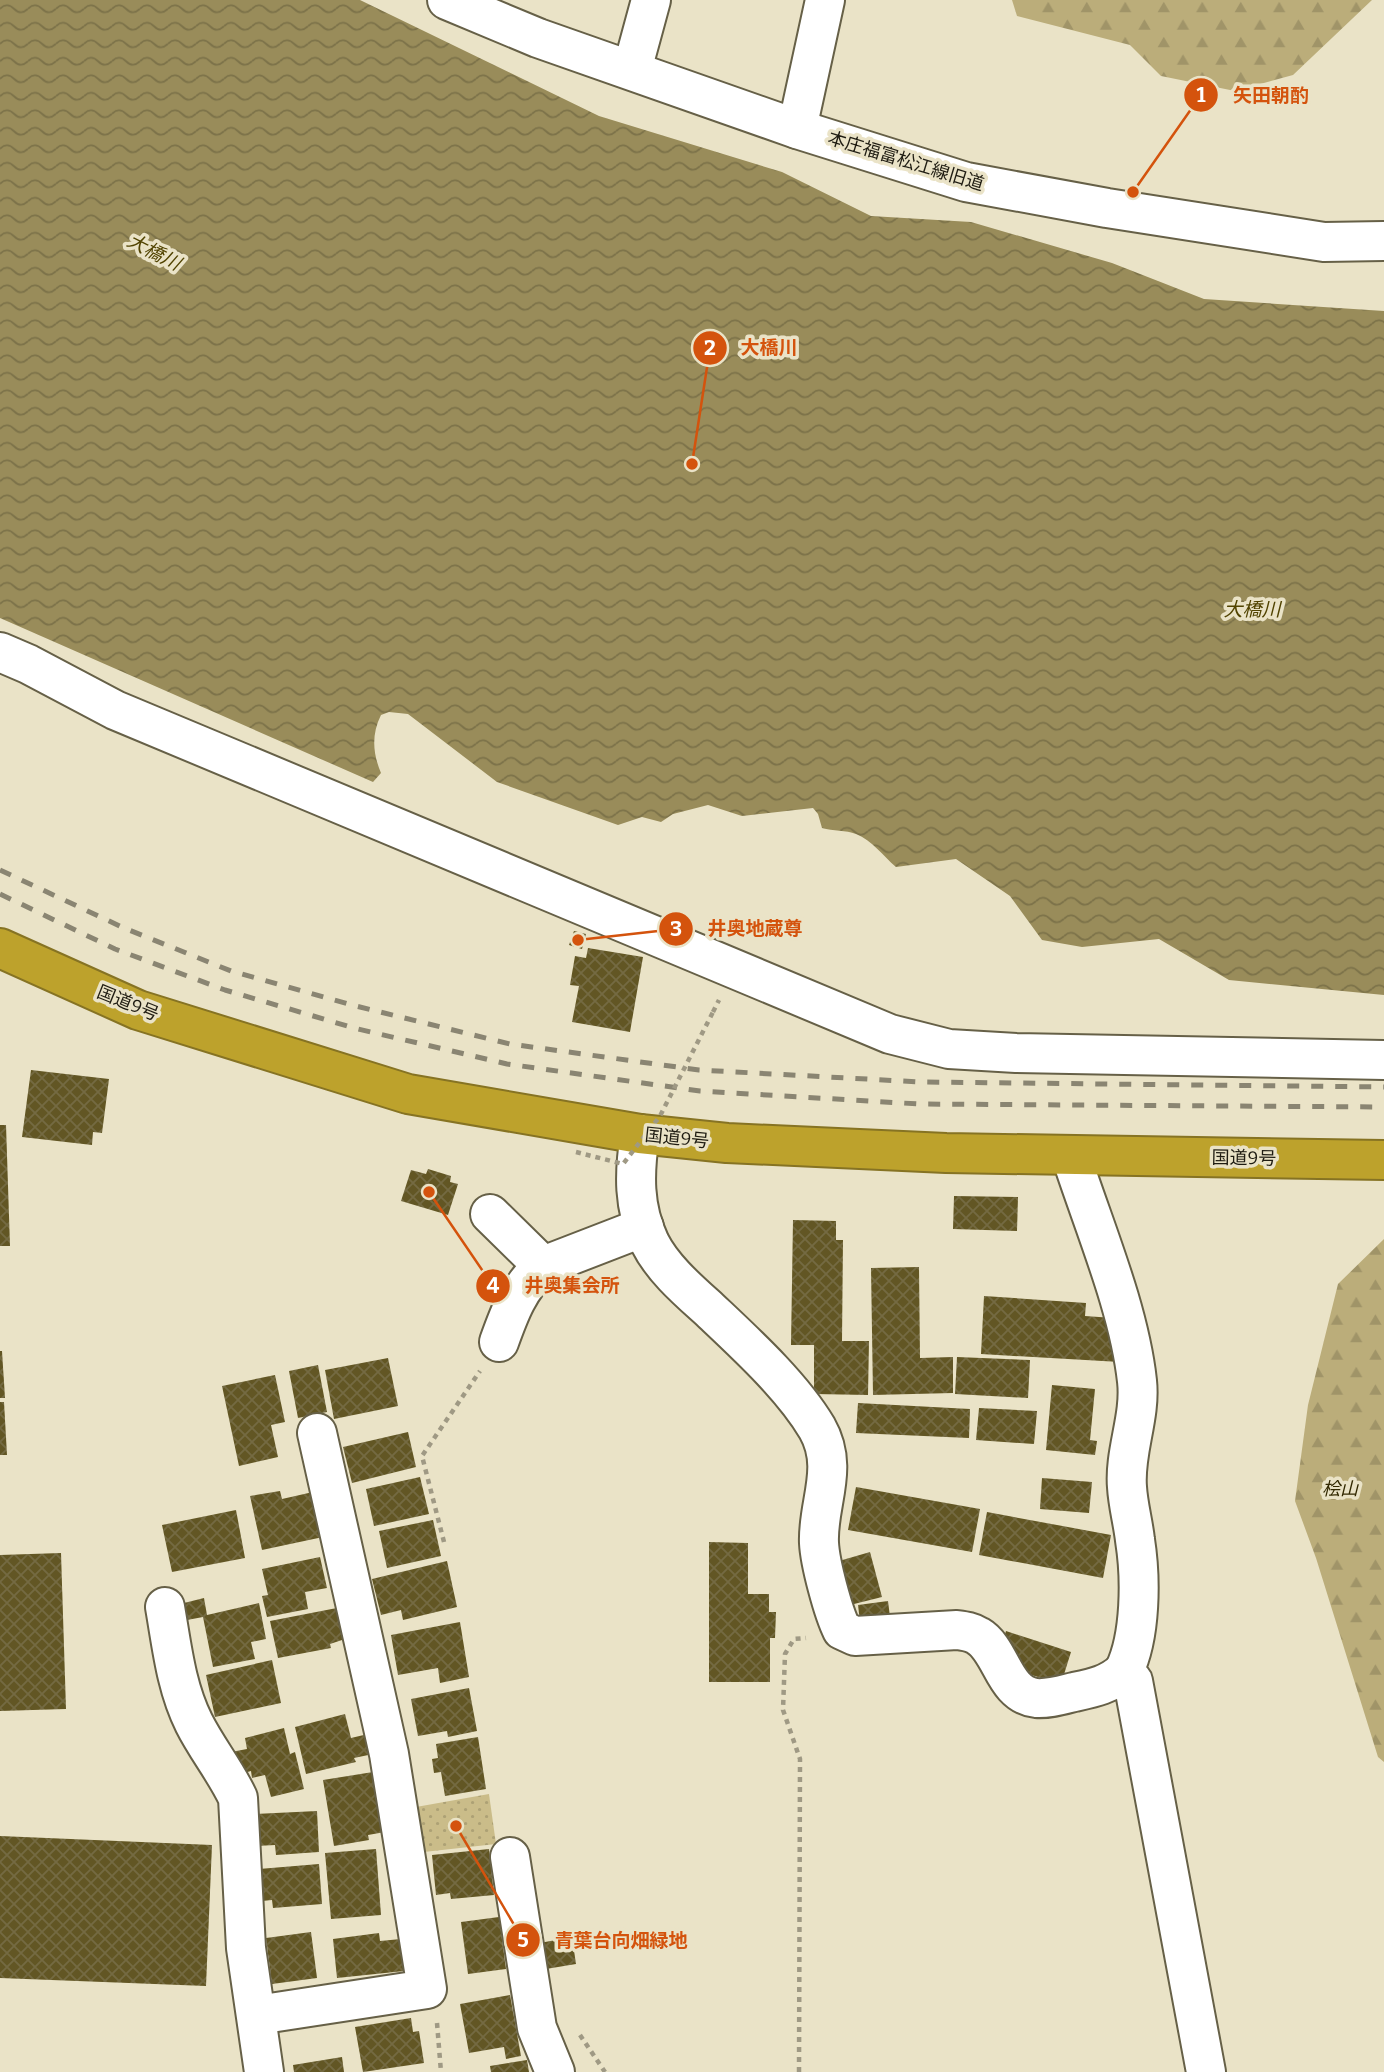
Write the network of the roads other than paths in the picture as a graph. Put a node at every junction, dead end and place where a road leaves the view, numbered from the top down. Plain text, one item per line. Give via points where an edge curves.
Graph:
1 (446, 0) edge
2 (651, 0) edge
3 (825, 0) edge
4 (632, 70) junction
5 (797, 129) junction
6 (1384, 241) edge
7 (14, 658) edge
8 (0, 948) edge
9 (1384, 1060) edge
10 (640, 1134) junction
11 (1071, 1156) junction
12 (1384, 1160) edge
13 (490, 1214) dead end
14 (644, 1227) junction
15 (543, 1266) junction
16 (499, 1342) road end
17 (317, 1433) dead end
18 (165, 1607) dead end
19 (1124, 1671) junction
20 (510, 1857) dead end
21 (257, 2015) junction
22 (264, 2072) edge
23 (555, 2072) edge
24 (1206, 2072) edge

1 - 4 street, 本庄福富松江線旧道
2 - 4 street
3 - 5 street
4 - 5 street, 本庄福富松江線旧道
5 - 6 street, 本庄福富松江線旧道 via 965,182 1324,242
7 - 9 street via 115,709 890,1034 949,1049 1016,1053
8 - 10 highway, 国道9号 via 138,1010 408,1094
10 - 11 highway, 国道9号 via 767,1146
10 - 14 street via 634,1178
11 - 12 highway, 国道9号
11 - 19 street via 1128,1327 1138,1383 1126,1486 1139,1583 1133,1642
13 - 15 street
14 - 15 street
14 - 19 street via 665,1265 753,1350 819,1430 828,1471 818,1542 846,1634 970,1632 989,1646 1009,1681 1033,1698 1105,1685
15 - 16 street via 530,1277 511,1309
17 - 21 street via 389,1754 431,1999
18 - 21 street via 183,1695 203,1740 239,1798 246,1948
19 - 24 street via 1133,1681
20 - 23 street via 537,2028
21 - 22 street

